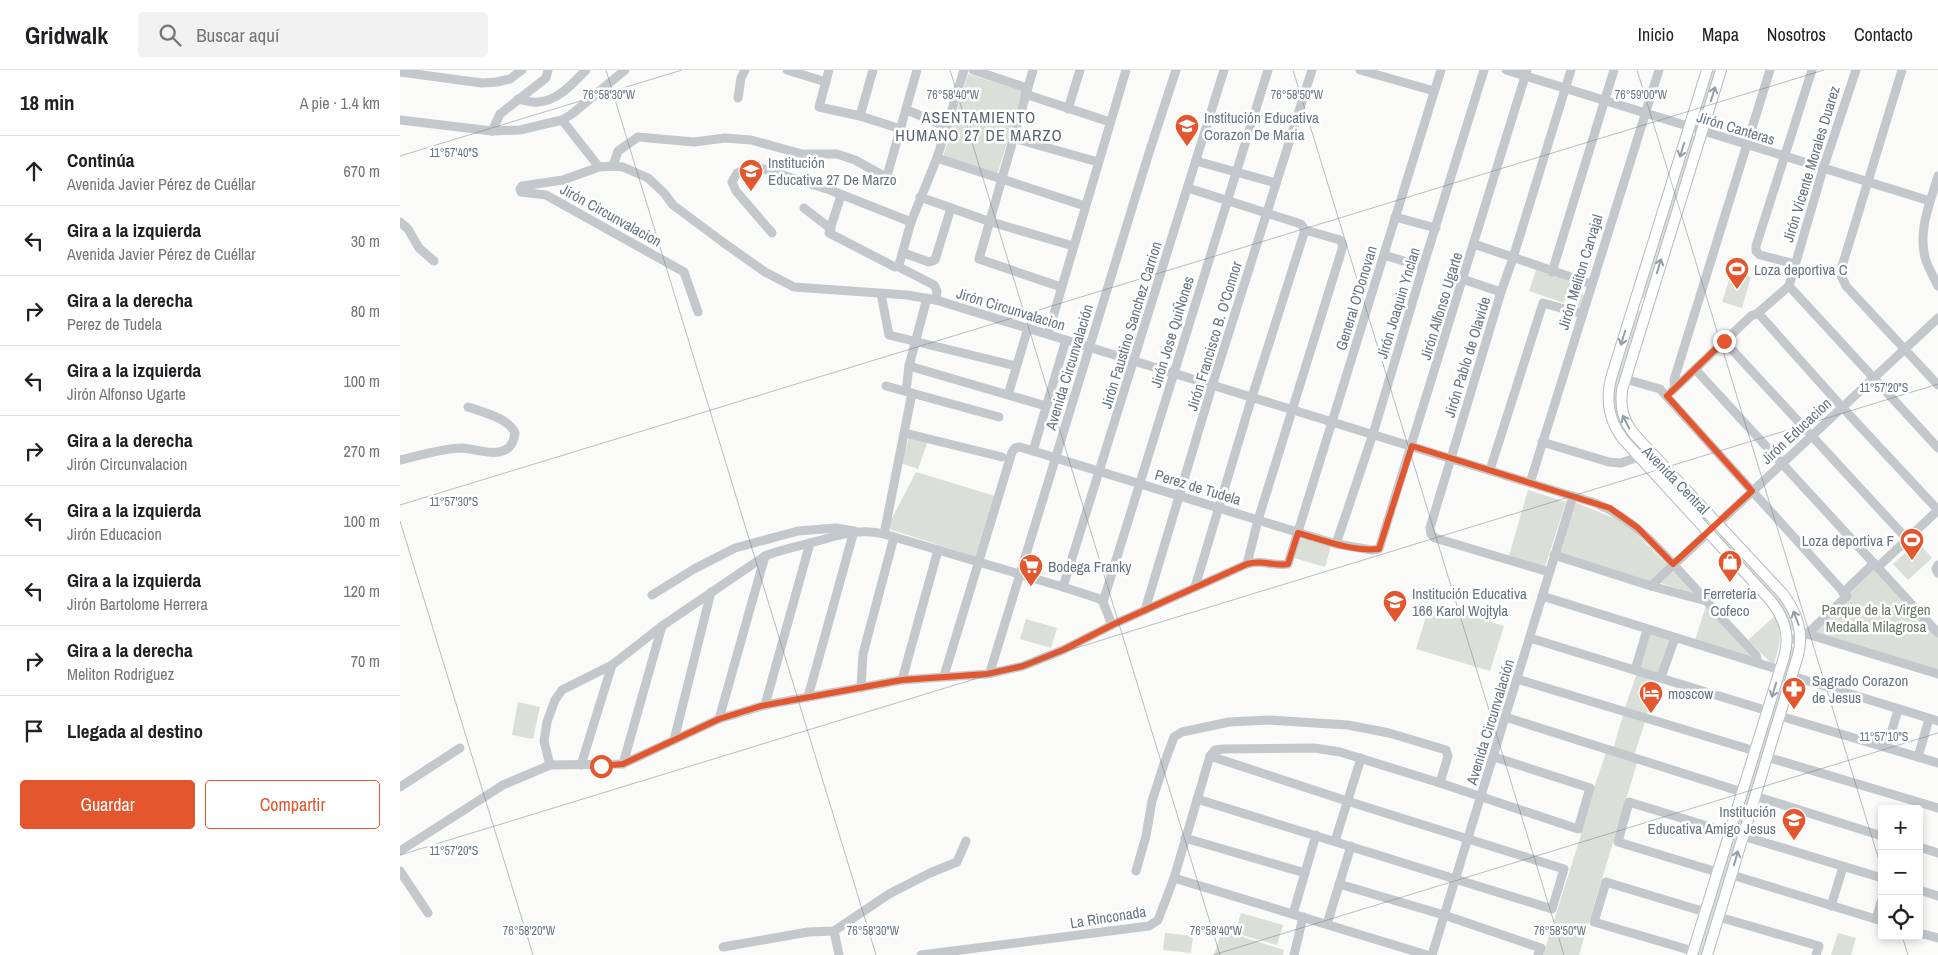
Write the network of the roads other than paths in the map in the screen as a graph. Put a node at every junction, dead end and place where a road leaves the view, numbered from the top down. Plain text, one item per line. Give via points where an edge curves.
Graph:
1 (522, 70) edge
2 (548, 70) edge
3 (586, 70) edge
4 (625, 70) edge
5 (745, 70) edge
6 (788, 70) edge
7 (829, 70) edge
8 (873, 70) edge
9 (917, 70) edge
10 (964, 70) edge
11 (973, 70) edge
12 (1033, 70) edge
13 (1080, 70) edge
14 (1126, 70) edge
15 (1176, 70) edge
16 (1224, 70) edge
17 (1268, 70) edge
18 (1312, 70) edge
19 (1360, 70) edge
20 (1441, 70) edge
21 (1484, 70) edge
22 (1506, 70) edge
23 (1571, 70) edge
24 (1614, 70) edge
25 (1659, 70) edge
26 (1707, 70) edge
27 (1721, 70) edge
28 (1770, 70) edge
29 (1812, 70) edge
30 (1856, 70) edge
31 (1902, 70) edge
32 (400, 72) edge
33 (1526, 73) edge
34 (826, 82) junction
35 (1565, 88) junction
36 (1026, 91) junction
37 (1434, 92) junction
38 (738, 98) dead end
39 (518, 100) junction
40 (1604, 101) junction
41 (1068, 109) junction
42 (906, 110) junction
43 (1644, 114) junction
44 (860, 116) junction
45 (400, 120) edge
46 (562, 120) junction
47 (1110, 122) junction
48 (947, 127) junction
49 (901, 128) junction
50 (1689, 128) junction
51 (492, 131) junction
52 (1702, 132) junction
53 (1013, 138) junction
54 (1746, 145) junction
55 (1785, 157) junction
56 (937, 158) junction
57 (1196, 161) junction
58 (1098, 162) junction
59 (613, 166) junction
60 (599, 167) junction
61 (1823, 169) junction
62 (1236, 171) junction
63 (1938, 176) edge
64 (1000, 180) junction
65 (1867, 182) junction
66 (1276, 183) junction
67 (1188, 188) junction
68 (841, 195) junction
69 (920, 197) junction
70 (1227, 200) junction
71 (1930, 202) junction
72 (1085, 206) junction
73 (804, 208) dead end
74 (951, 208) junction
75 (1267, 212) junction
76 (1395, 217) junction
77 (988, 221) junction
78 (400, 222) edge
79 (911, 222) junction
80 (1436, 228) junction
81 (831, 229) junction
82 (1305, 230) junction
83 (772, 233) dead end
84 (1474, 244) junction
85 (1073, 246) junction
86 (904, 252) junction
87 (1384, 255) junction
88 (1513, 258) junction
89 (434, 260) dead end
90 (1794, 264) junction
91 (898, 266) junction
92 (1423, 267) junction
93 (1552, 272) junction
94 (1462, 279) junction
95 (1590, 284) junction
96 (1789, 286) junction
97 (1938, 286) edge
98 (1061, 287) junction
99 (1501, 292) junction
100 (881, 294) junction
101 (932, 299) junction
102 (1633, 306) junction
103 (1646, 310) junction
104 (698, 312) dead end
105 (1758, 313) junction
106 (1582, 314) junction
107 (1938, 318) edge
108 (1028, 328) junction
109 (1048, 334) junction
110 (915, 340) junction
111 (1066, 340) junction
112 (1724, 341) junction
113 (1090, 348) junction
114 (1904, 349) junction
115 (1134, 362) junction
116 (909, 366) junction
117 (1016, 366) junction
118 (1695, 369) junction
119 (1174, 373) junction
120 (1873, 378) junction
121 (1625, 379) junction
122 (1938, 385) edge
123 (886, 386) dead end
124 (1212, 386) junction
125 (1675, 388) junction
126 (909, 392) junction
127 (1008, 395) junction
128 (1667, 396) junction
129 (1252, 397) junction
130 (1046, 406) junction
131 (468, 407) dead end
132 (1842, 407) junction
133 (1292, 411) junction
134 (999, 417) dead end
135 (1332, 422) junction
136 (905, 433) junction
137 (1373, 434) junction
138 (1812, 435) junction
139 (1542, 442) junction
140 (1412, 446) junction
141 (1938, 448) edge
142 (1034, 451) junction
143 (1638, 457) junction
144 (1002, 458) dead end
145 (1055, 458) junction
146 (1451, 458) junction
147 (400, 460) edge
148 (1782, 463) junction
149 (1490, 470) junction
150 (1100, 472) junction
151 (1530, 483) junction
152 (1140, 484) junction
153 (1752, 491) junction
154 (1179, 495) junction
155 (1573, 496) junction
156 (1219, 508) junction
157 (1938, 510) edge
158 (1258, 520) junction
159 (1717, 523) junction
160 (854, 531) junction
161 (1708, 532) junction
162 (1298, 533) junction
163 (884, 534) junction
164 (894, 537) junction
165 (1907, 539) junction
166 (810, 543) junction
167 (1336, 544) junction
168 (1379, 549) joint
169 (938, 550) junction
170 (1554, 554) junction
171 (765, 556) junction
172 (978, 562) junction
173 (1247, 564) junction
174 (1673, 564) junction
175 (1876, 565) junction
176 (1549, 572) junction
177 (1020, 576) junction
178 (1651, 586) junction
179 (1063, 587) junction
180 (1195, 587) junction
181 (711, 592) junction
182 (1845, 594) junction
183 (652, 595) dead end
184 (1542, 596) junction
185 (1706, 601) junction
186 (1103, 602) junction
187 (1144, 610) junction
188 (1112, 625) junction
189 (662, 626) junction
190 (1647, 630) junction
191 (1938, 633) edge
192 (1804, 636) junction
193 (1530, 638) junction
194 (1675, 638) junction
195 (1787, 640) junction
196 (1758, 663) junction
197 (612, 666) junction
198 (1635, 670) junction
199 (1780, 670) junction
200 (990, 672) junction
201 (1938, 674) edge
202 (944, 676) junction
203 (1792, 676) junction
204 (1661, 677) junction
205 (1517, 679) junction
206 (902, 680) junction
207 (861, 688) junction
208 (808, 697) junction
209 (765, 705) junction
210 (1898, 710) junction
211 (1768, 711) junction
212 (1780, 716) junction
213 (1506, 717) junction
214 (719, 719) junction
215 (1934, 720) edge
216 (674, 740) junction
217 (1887, 747) junction
218 (460, 748) dead end
219 (1755, 751) junction
220 (1210, 756) junction
221 (1767, 756) junction
222 (1494, 757) junction
223 (1918, 757) junction
224 (1361, 758) junction
225 (1938, 763) edge
226 (623, 764) junction
227 (550, 765) junction
228 (581, 765) junction
229 (1440, 782) junction
230 (400, 787) edge
231 (1742, 792) junction
232 (1482, 796) junction
233 (1755, 796) junction
234 (1197, 799) junction
235 (1346, 801) junction
236 (1938, 808) edge
237 (1730, 833) junction
238 (1316, 835) junction
239 (1878, 835) edge
240 (1743, 836) junction
241 (1468, 837) junction
242 (1185, 838) junction
243 (966, 841) dead end
244 (1335, 841) junction
245 (1351, 846) junction
246 (1923, 848) edge
247 (400, 851) edge
248 (1938, 852) edge
249 (1843, 867) junction
250 (1136, 870) dead end
251 (400, 871) edge
252 (1717, 872) junction
253 (1305, 873) junction
254 (1732, 875) junction
255 (1878, 877) edge
256 (1174, 878) junction
257 (1456, 878) junction
258 (1339, 884) junction
259 (1923, 891) edge
260 (1938, 896) edge
261 (1831, 906) junction
262 (1705, 912) junction
263 (428, 913) dead end
264 (1293, 914) junction
265 (1444, 916) junction
266 (1719, 916) junction
267 (1303, 917) junction
268 (1878, 920) edge
269 (1326, 924) junction
270 (834, 931) junction
271 (1923, 934) edge
272 (1938, 938) edge
273 (723, 946) dead end
274 (1818, 950) edge
275 (1540, 951) edge
276 (1692, 953) edge
277 (839, 955) edge
278 (922, 955) edge
279 (1294, 955) edge
280 (1427, 955) edge
281 (1432, 955) edge
282 (1707, 955) edge

1 - 32 street via 510,79 482,83
2 - 39 street via 546,78
3 - 39 street via 551,100
4 - 46 street
5 - 38 street
6 - 34 street
7 - 34 street
8 - 44 street
9 - 42 street
10 - 48 street
11 - 36 street
12 - 36 street
13 - 41 street
14 - 47 street
15 - 113 street, Avenida Circunvalación
16 - 57 street, Jirón Faustino Sanchez Carrion
17 - 62 street, Jirón Jose QuiÑones
18 - 66 street, Jirón Francisco B. O'Connor
19 - 37 street
20 - 37 street, General O'Donovan
21 - 80 street, Jirón Joaquin Ynclan
22 - 33 street, Jirón Canteras
23 - 35 street, Jirón Pablo de Olavide
24 - 40 street
25 - 43 street, Jirón Meliton Carvajal
26 - 50 main road, Avenida Central
52 -> 27 main road, Avenida Central
28 - 54 street
29 - 55 street
30 - 61 street, Jirón Vicente Morales Duarez
31 - 65 street
33 - 35 street, Jirón Canteras
33 - 84 street, Jirón Alfonso Ugarte
34 - 44 street via 819,108
35 - 40 street, Jirón Canteras
35 - 88 street, Jirón Pablo de Olavide
36 - 41 street
36 - 53 street
37 - 76 street, General O'Donovan
39 - 51 street via 500,114
40 - 43 street, Jirón Canteras
40 - 93 street
41 - 47 street
42 - 48 street
42 - 49 street
43 - 50 street, Jirón Canteras
43 - 95 street, Jirón Meliton Carvajal
44 - 49 street
45 - 51 street
46 - 51 street via 520,130
46 - 60 street
47 - 58 street
48 - 56 street
49 - 59 street via 887,176 837,154 802,154 751,140 725,138 694,142 638,137 618,151
50 - 52 street, Jirón Canteras
50 -> 102 main road, Avenida Central
52 - 54 street, Jirón Canteras
103 -> 52 main road, Avenida Central
53 - 58 street
53 - 64 street
54 - 55 street, Jirón Canteras
54 - 125 street via 1674,380
55 - 61 street, Jirón Canteras
55 - 90 street via 1756,251
56 - 64 street
56 - 69 street
57 - 62 street
57 - 67 street, Jirón Faustino Sanchez Carrion
58 - 72 street
59 - 60 street, Jirón Circunvalacion
59 - 100 street, Jirón Circunvalacion via 648,178 673,205 765,272 794,287
60 - 104 street, Jirón Circunvalacion via 563,180 526,185 520,189 525,193 546,195 684,272
61 - 65 street, Jirón Canteras
61 - 90 street, Jirón Vicente Morales Duarez
62 - 66 street
62 - 70 street, Jirón Jose QuiÑones
63 - 71 street
64 - 72 street
64 - 77 street
65 - 71 street, Jirón Canteras
65 - 114 street via 1840,268 1840,278
66 - 75 street, Jirón Francisco B. O'Connor
67 - 70 street
67 - 115 street, Jirón Faustino Sanchez Carrion
68 - 79 street
68 - 81 street
68 - 83 street via 757,167 746,168 737,173 732,182
69 - 74 street
69 - 79 street
70 - 75 street
70 - 119 street, Jirón Jose QuiÑones
71 - 97 street via 1923,227 1923,245 1926,261
72 - 85 street
73 - 81 street
74 - 77 street
74 - 86 street via 935,260 929,262
75 - 82 street via 1301,224
75 - 124 street, Jirón Francisco B. O'Connor
76 - 80 street
76 - 87 street, General O'Donovan
77 - 85 street
77 - 98 street via 979,258
78 - 89 street via 419,248
79 - 86 street
80 - 92 street, Jirón Joaquin Ynclan
81 - 91 street via 829,233
82 - 129 street
82 - 133 street via 1342,242 1343,246
84 - 88 street
84 - 94 street, Jirón Alfonso Ugarte
85 - 98 street
86 - 91 street
87 - 92 street
87 - 135 street, General O'Donovan
88 - 93 street
88 - 99 street, Jirón Pablo de Olavide
90 - 96 street, Jirón Vicente Morales Duarez
91 - 101 street via 934,285 937,291
92 - 137 street, Jirón Joaquin Ynclan
93 - 95 street
94 - 99 street
94 - 140 street, Jirón Alfonso Ugarte
95 - 106 street, Jirón Meliton Carvajal
96 - 105 street
96 - 120 street
98 - 109 street
99 - 146 street, Jirón Pablo de Olavide
100 - 101 street, Jirón Circunvalacion via 907,294
100 - 110 street via 889,335
101 - 108 street, Jirón Circunvalacion
101 - 110 street
102 - 103 main road
102 -> 143 main road, Avenida Central via 1608,396 1610,417
103 - 121 main road, Avenida Central
105 - 112 street
105 - 132 street
106 - 139 street, Jirón Meliton Carvajal
106 - 149 street via 1543,303
107 - 114 street, Jirón Educacion
108 - 109 street, Jirón Circunvalacion
108 - 117 street
109 - 111 street, Jirón Circunvalacion
110 - 116 street
110 - 117 street
111 - 113 street, Jirón Circunvalacion
111 - 130 street
112 - 118 street
112 - 138 street
113 - 115 street, Jirón Circunvalacion
113 - 145 street, Avenida Circunvalación
114 - 120 street, Jirón Educacion
114 - 122 street
115 - 119 street, Jirón Circunvalacion
115 - 150 street, Jirón Faustino Sanchez Carrion
116 - 126 street
116 - 127 street
117 - 127 street
118 - 125 street
118 - 148 street
119 - 124 street, Jirón Circunvalacion
119 - 152 street, Jirón Jose QuiÑones
120 - 132 street, Jirón Educacion
120 - 141 street
121 - 128 street via 1660,389
159 -> 121 main road, Avenida Central via 1627,426 1621,402
123 - 126 street
124 - 129 street, Jirón Circunvalacion
124 - 154 street, Jirón Francisco B. O'Connor
125 - 128 street
126 - 134 street
126 - 136 street
127 - 130 street
128 - 153 street
129 - 133 street, Jirón Circunvalacion
129 - 156 street
130 - 142 street
131 - 147 street via 510,425 515,433 509,447 500,451 461,448
132 - 138 street, Jirón Educacion
132 - 157 street
133 - 135 street, Jirón Circunvalacion
133 - 158 street
135 - 137 street, Jirón Circunvalacion
135 - 162 street, General O'Donovan
136 - 144 street
136 - 163 street
137 - 140 street, Jirón Circunvalacion
137 - 167 street, Jirón Joaquin Ynclan
138 - 148 street, Jirón Educacion
138 - 165 street
139 - 143 street via 1609,462 1621,463
139 - 151 street, Jirón Meliton Carvajal
140 - 146 street, Jirón Circunvalacion
140 - 168 street, Jirón Alfonso Ugarte
142 - 145 street, Perez de Tudela
142 - 172 street, Perez de Tudela via 1020,447 1012,452
143 - 161 main road, Avenida Central
145 - 150 street, Perez de Tudela
145 - 177 street, Avenida Circunvalación
146 - 149 street, Jirón Circunvalacion
146 - 176 street, Jirón Pablo de Olavide via 1431,534 1435,538
148 - 153 street, Jirón Educacion
148 - 175 street
149 - 151 street, Jirón Circunvalacion
150 - 152 street, Perez de Tudela
150 - 179 street, Jirón Faustino Sanchez Carrion
151 - 155 street, Jirón Circunvalacion
152 - 154 street, Perez de Tudela
152 - 186 street, Jirón Jose QuiÑones
153 - 159 street, Jirón Educacion
153 - 182 street
154 - 156 street, Perez de Tudela
154 - 187 street, Jirón Francisco B. O'Connor
155 - 170 street, Avenida Circunvalación
155 - 174 street, Jirón Circunvalacion via 1622,515
156 - 158 street, Perez de Tudela
156 - 180 street
157 - 165 street
158 - 162 street, Perez de Tudela
158 - 173 street
159 - 161 street, Jirón Educacion
192 -> 159 main road, Avenida Central via 1791,604
160 - 163 street
160 - 166 street
160 - 183 street via 836,528 798,532 735,548
160 - 208 street
161 - 174 street, Jirón Educacion
161 - 195 main road, Avenida Central via 1779,611
162 - 167 street, Perez de Tudela
162 - 173 street, General O'Donovan via 1288,564 1280,566 1266,561
163 - 164 street
164 - 169 street
164 - 207 street via 863,654
165 - 175 street
166 - 171 street
166 - 209 street
167 - 168 street, Perez de Tudela
169 - 172 street
169 - 206 street
170 - 176 street, Avenida Circunvalación
170 - 178 street
171 - 181 street
171 - 214 street
172 - 177 street
172 - 202 street
173 - 180 street
174 - 178 street, Jirón Educacion
174 - 185 street, Jirón Circunvalacion
175 - 182 street
175 - 191 street
176 - 184 street, Avenida Circunvalación
177 - 179 street
177 - 200 street, Avenida Circunvalación
178 - 185 street
179 - 186 street
180 - 187 street
181 - 189 street
181 - 216 street
182 - 192 street
184 - 190 street
184 - 193 street, Avenida Circunvalación
185 - 196 street, Jirón Circunvalacion via 1756,655
186 - 188 street
187 - 188 street
188 - 200 street via 1031,663
189 - 197 street
189 - 226 street
190 - 194 street
190 - 198 street
192 - 195 street
192 - 201 street
192 - 203 main road, Avenida Central
193 - 198 street
193 - 205 street, Avenida Circunvalación
194 - 196 street
194 - 204 street
195 - 199 main road, Avenida Central
196 - 199 street
197 - 227 street via 562,690 555,700 544,741
197 - 228 street
198 - 204 street
199 -> 211 main road, Avenida Central
200 - 202 street
202 - 206 street
203 - 210 street
203 - 212 main road, Avenida Central
204 - 211 street
205 - 213 street, Avenida Circunvalación
205 - 219 street
206 - 207 street
207 - 208 street
208 - 209 street
209 - 214 street
210 - 215 street
210 - 217 street
211 - 219 main road, Avenida Central
212 - 217 street
212 - 221 main road, Avenida Central
213 - 222 street, Avenida Circunvalación
213 - 231 street
214 - 216 street
215 - 223 street
216 - 226 street
217 - 223 street
218 - 230 street
219 - 231 main road, Avenida Central
220 - 224 street via 1214,750 1224,749 1314,748
220 - 234 street, La Rinconada
220 - 235 street
221 - 233 main road, Avenida Central
221 - 236 street
222 - 232 street, Avenida Circunvalación
222 - 232 street via 1590,788 1578,829
223 - 225 street
224 - 229 street
224 - 235 street
226 - 228 street
227 - 228 street
227 - 247 street via 503,785
229 - 232 street
229 - 250 street via 1448,756 1446,750 1389,732 1348,725 1268,720 1230,722 1182,732 1174,738 1164,764
231 - 237 main road, Avenida Central
232 - 241 street, Avenida Circunvalación
233 - 239 street
233 - 240 main road, Avenida Central
234 - 238 street
234 - 242 street, La Rinconada
235 - 241 street
235 - 244 street
237 - 252 main road, Avenida Central
237 - 252 street via 1629,802 1618,842
238 - 244 street
238 - 253 street
240 - 249 street
254 -> 240 main road, Avenida Central
241 - 257 street, Avenida Circunvalación
241 - 257 street via 1564,869 1552,909
242 - 253 street
242 - 256 street, La Rinconada
243 - 270 street via 958,862 889,894
244 - 245 street
245 - 257 street
245 - 258 street
246 - 248 street
249 - 255 street
249 - 261 street
251 - 263 street
252 - 262 main road, Avenida Central
253 - 264 street
254 - 261 street
254 - 266 main road, Avenida Central
256 - 264 street
256 - 278 street, La Rinconada via 1158,920 1149,926
257 - 265 street, Avenida Circunvalación
258 - 265 street
258 - 269 street
259 - 260 street
261 - 268 street
262 - 276 main road, Avenida Central
262 - 276 street via 1606,882 1594,922
264 - 267 street
265 - 275 street
265 - 281 street, Avenida Circunvalación
266 - 274 street
266 - 282 main road, Avenida Central
267 - 269 street
267 - 279 street
269 - 280 street
270 - 273 street
270 - 277 street
271 - 272 street

